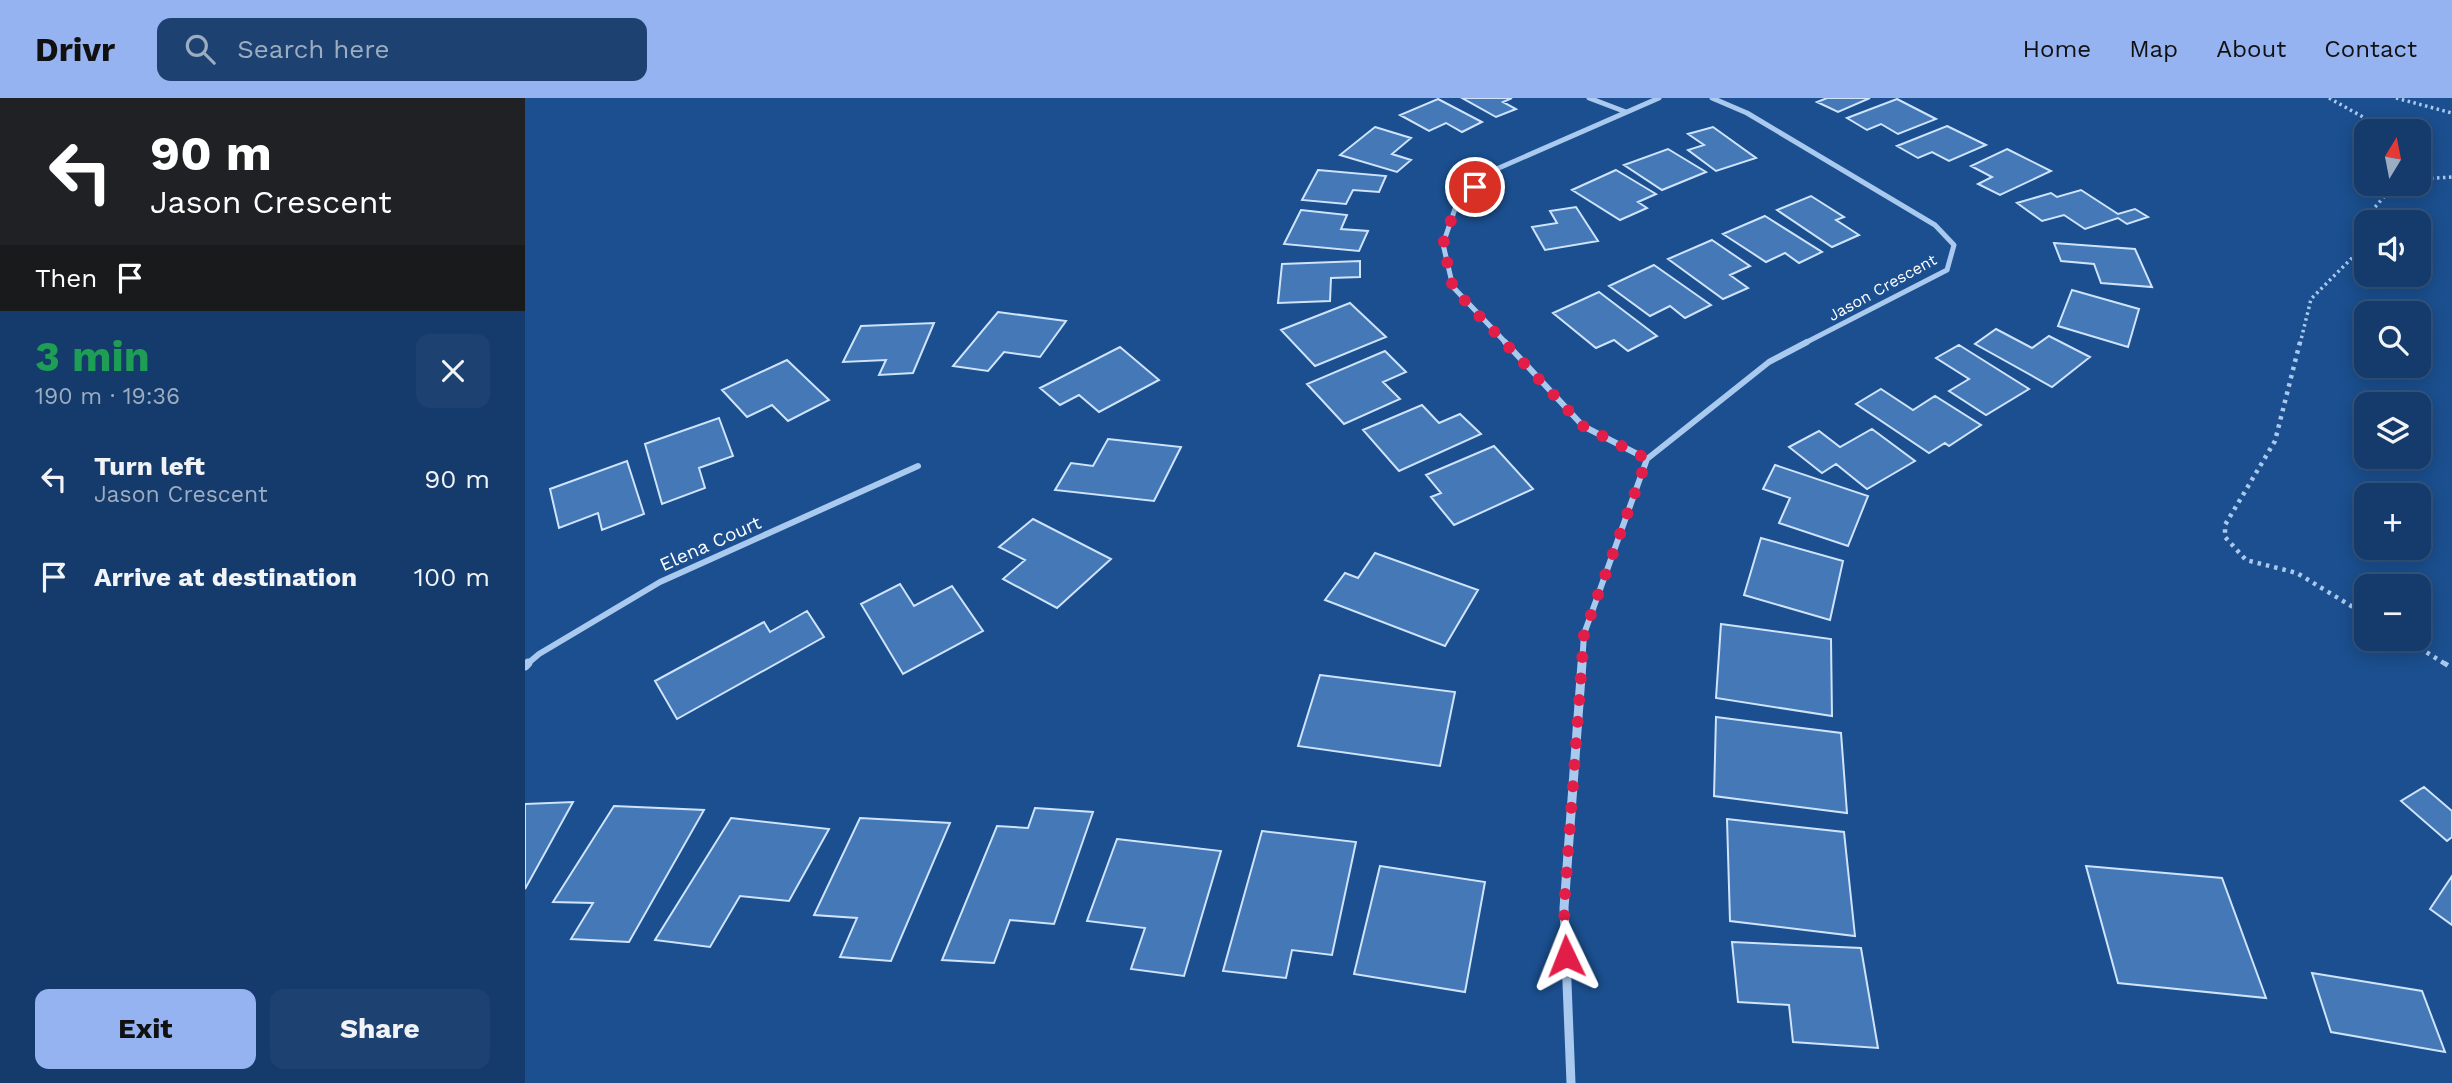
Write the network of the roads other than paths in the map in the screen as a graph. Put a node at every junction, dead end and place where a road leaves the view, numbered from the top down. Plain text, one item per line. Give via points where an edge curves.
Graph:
1 (1589, 98) edge
2 (1659, 98) edge
3 (1712, 98) edge
4 (1626, 112) junction
5 (1647, 459) junction
6 (918, 466) dead end
7 (525, 666) edge
8 (1571, 1083) edge

1 - 4 street
2 - 4 street
3 - 5 street, Jason Crescent via 1747,113 1935,225 1954,245 1947,270 1769,362
4 - 5 street via 1492,171 1457,203 1443,244 1453,288 1583,426
5 - 8 street via 1584,634 1564,908
6 - 7 street, Elena Court via 660,582

